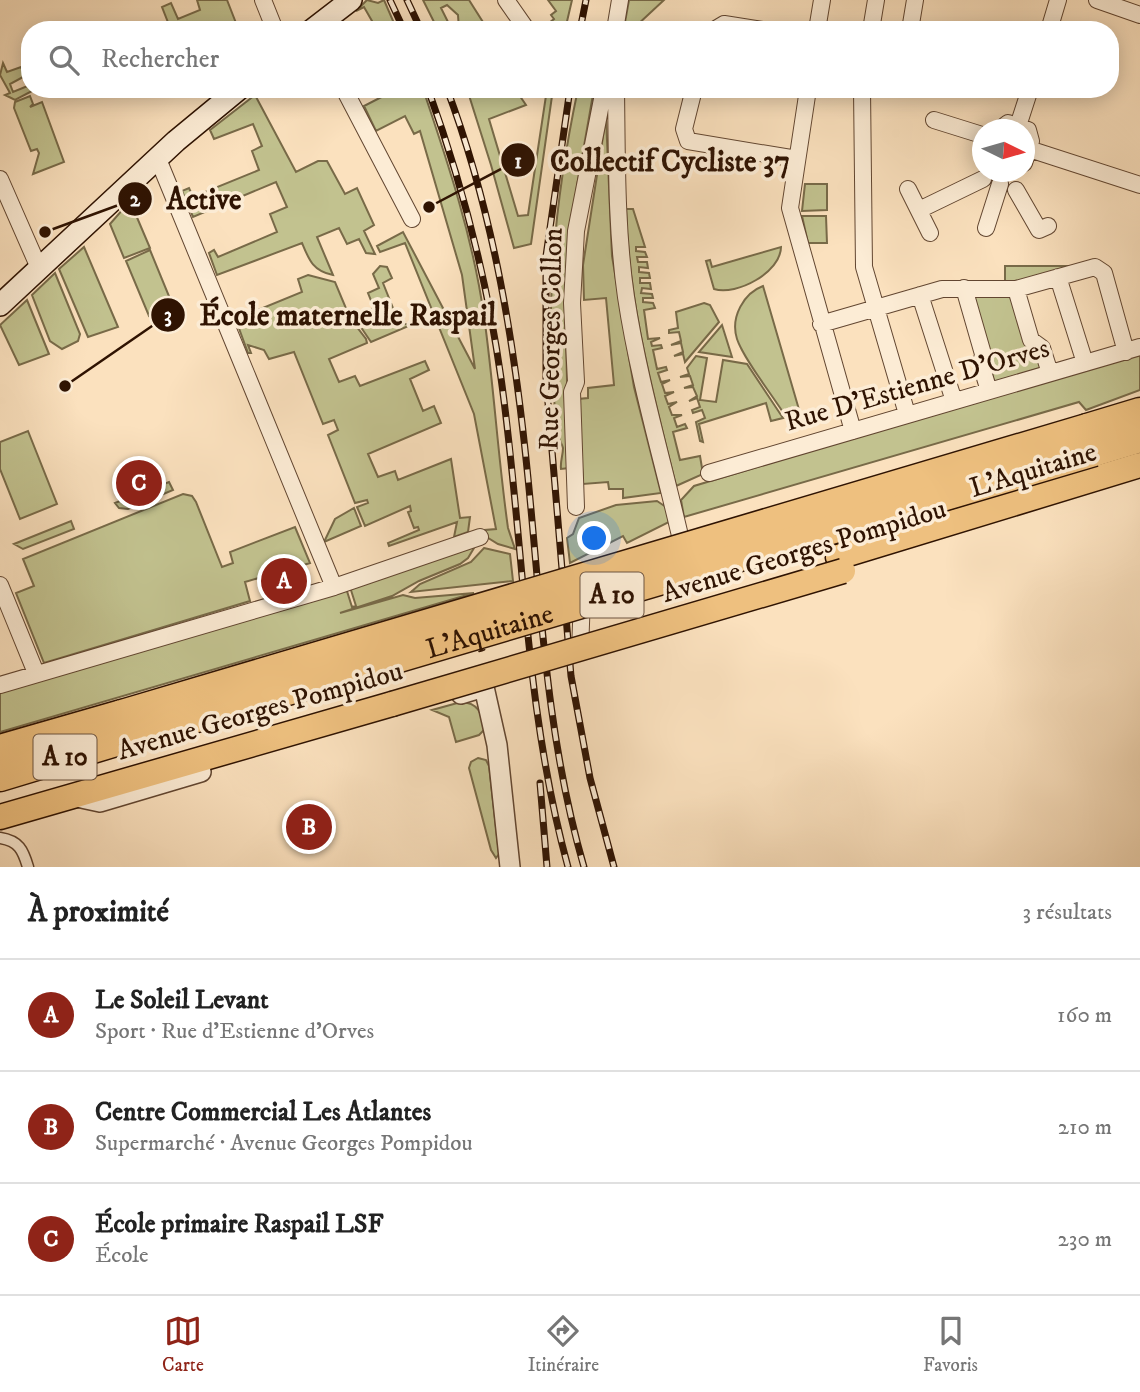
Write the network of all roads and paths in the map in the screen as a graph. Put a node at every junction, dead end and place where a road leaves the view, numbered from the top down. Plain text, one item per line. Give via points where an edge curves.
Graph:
1 (263, 0) edge
2 (351, 0) edge
3 (506, 0) edge
4 (620, 0) edge
5 (822, 0) edge
6 (876, 0) edge
7 (915, 0) edge
8 (1058, 0) edge
9 (1097, 0) edge
10 (1140, 15) edge
11 (271, 21) edge
12 (324, 21) edge
13 (521, 21) edge
14 (616, 21) edge
15 (818, 21) edge
16 (872, 21) edge
17 (912, 21) edge
18 (1052, 21) edge
19 (229, 98) edge
20 (349, 98) edge
21 (602, 98) edge
22 (616, 98) edge
23 (692, 98) edge
24 (807, 98) edge
25 (862, 98) edge
26 (1027, 98) edge
27 (1020, 119) edge
28 (934, 120) dead end
29 (972, 132) edge
30 (1035, 158) edge
31 (158, 159) junction
32 (797, 159) junction
33 (0, 179) edge
34 (972, 182) edge
35 (997, 182) edge
36 (1019, 182) edge
37 (1000, 184) junction
38 (1140, 185) edge
39 (908, 190) dead end
40 (1016, 190) junction
41 (919, 210) junction
42 (412, 219) dead end
43 (986, 228) dead end
44 (1040, 230) dead end
45 (930, 233) dead end
46 (39, 268) junction
47 (1058, 277) junction
48 (964, 288) junction
49 (1016, 289) junction
50 (920, 295) junction
51 (0, 305) edge
52 (876, 308) junction
53 (821, 324) junction
54 (1133, 350) edge
55 (1085, 363) junction
56 (1050, 373) junction
57 (989, 391) junction
58 (954, 401) junction
59 (1140, 412) edge
60 (907, 414) junction
61 (853, 431) junction
62 (1140, 438) edge
63 (1091, 440) junction
64 (1024, 458) joint
65 (1140, 465) edge
66 (709, 473) dead end
67 (1140, 480) edge
68 (1066, 487) junction
69 (576, 507) dead end
70 (480, 537) dead end
71 (685, 555) junction
72 (841, 564) junction
73 (0, 585) edge
74 (334, 587) junction
75 (570, 654) dead end
76 (519, 669) dead end
77 (36, 673) junction
78 (0, 685) edge
79 (484, 687) junction
80 (390, 697) junction
81 (126, 726) junction
82 (0, 749) edge
83 (0, 776) edge
84 (71, 796) junction
85 (0, 805) edge
86 (0, 817) edge
87 (0, 838) edge
88 (28, 867) edge
89 (510, 867) edge

1 - 11 street
2 - 12 main road
3 - 13 street
4 - 14 street
5 - 15 street
6 - 16 street
7 - 17 street
8 - 18 street
9 - 10 street
19 - 31 main road
20 - 42 street
21 - 69 street, Rue Georges Collon via 576,231 572,303 576,382 572,392
22 - 71 street via 618,208 626,295
23 - 32 street via 684,129 688,141
24 - 32 street
25 - 52 street via 864,267
26 - 27 street
28 - 29 street
30 - 38 street
31 - 46 main road
31 - 74 street
32 - 53 street via 789,208
33 - 46 street
34 - 41 street
35 - 37 street
36 - 40 street
37 - 40 street
37 - 43 street
39 - 41 street
40 - 44 street
41 - 45 street
46 - 51 main road
47 - 49 street
47 - 54 street via 1092,267 1104,273
47 - 55 street
48 - 49 street
48 - 50 street
48 - 57 street
49 - 56 street via 1031,340 1042,348
50 - 52 street
50 - 58 street
52 - 53 street
52 - 60 street
53 - 61 street
54 - 55 street, Rue D'Estienne D'Orves
55 - 56 street, Rue D'Estienne D'Orves
56 - 57 street, Rue D'Estienne D'Orves
57 - 58 street, Rue D'Estienne D'Orves
58 - 60 street, Rue D'Estienne D'Orves
59 - 63 highway, L'Aquitaine / A 10
60 - 61 street, Rue D'Estienne D'Orves
61 - 66 street, Rue D'Estienne D'Orves
62 - 63 highway, L'Aquitaine / A 10
63 - 81 highway, L'Aquitaine / A 10, bridge
64 - 68 main road via 1035,461
64 - 71 street
65 - 68 main road, Avenue Georges Pompidou
67 - 72 main road, Avenue Georges Pompidou
68 - 72 main road, Avenue Georges Pompidou
70 - 74 street
71 - 75 street via 597,583 584,593 580,651
72 - 80 main road, Avenue Georges Pompidou, bridge
73 - 77 street
74 - 77 street
76 - 79 street via 492,678
77 - 78 street
79 - 84 street via 100,802
79 - 89 street via 495,734
80 - 84 main road, Avenue Georges Pompidou
80 - 85 main road, Avenue Georges Pompidou
81 - 82 highway, L'Aquitaine / A 10
81 - 83 highway, L'Aquitaine / A 10
84 - 86 main road, Avenue Georges Pompidou
87 - 88 street via 23,849

